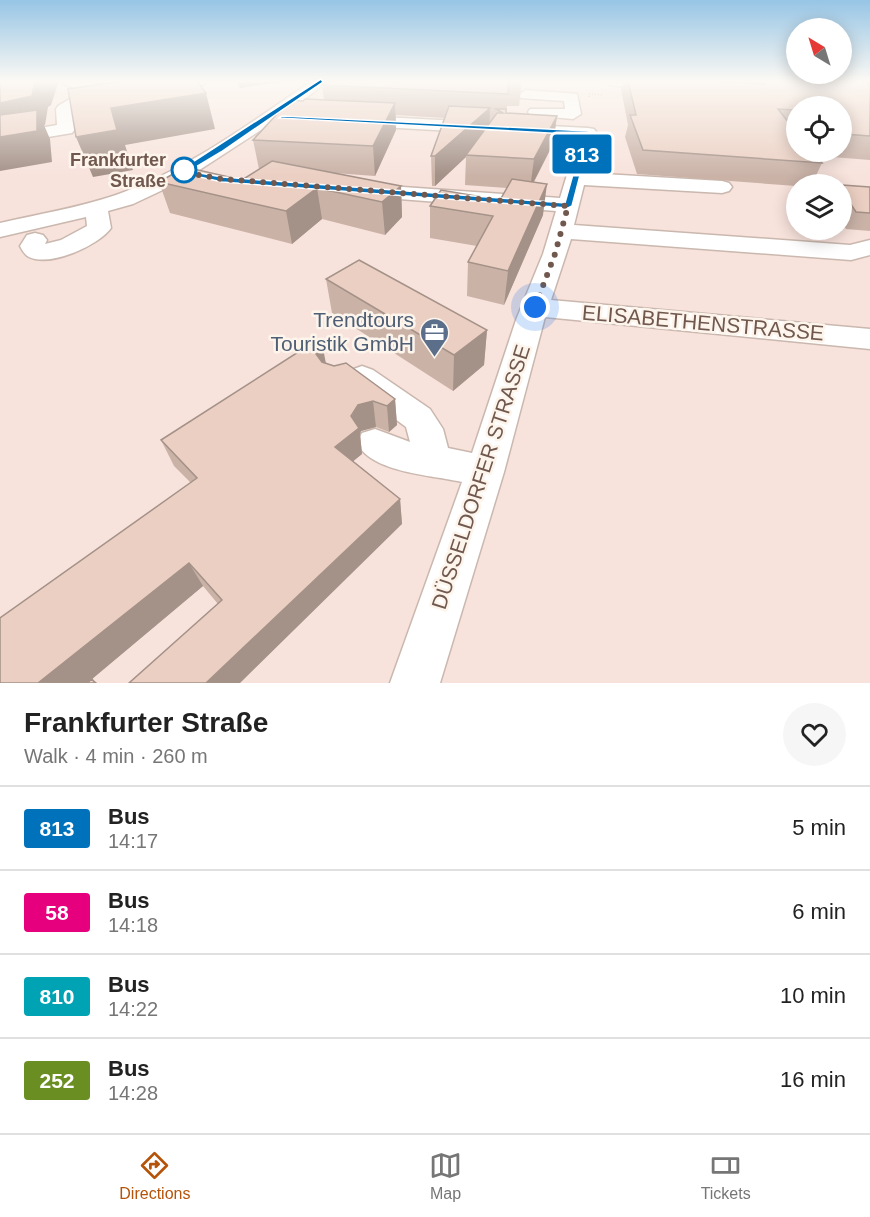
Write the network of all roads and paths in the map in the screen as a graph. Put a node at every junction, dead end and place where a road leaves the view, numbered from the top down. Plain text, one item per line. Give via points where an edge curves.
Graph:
1 (64, 113) edge
2 (86, 113) edge
3 (274, 113) edge
4 (527, 113) edge
5 (547, 113) edge
6 (573, 113) edge
7 (85, 116) edge
8 (269, 116) junction
9 (525, 130) junction
10 (0, 140) edge
11 (178, 173) junction
12 (215, 178) edge
13 (341, 188) edge
14 (722, 188) dead end
15 (568, 205) junction
16 (96, 208) junction
17 (0, 220) edge
18 (0, 230) edge
19 (35, 240) dead end
20 (870, 247) edge
21 (535, 307) junction
22 (870, 339) edge
23 (339, 378) edge
24 (375, 443) dead end
25 (433, 460) junction
26 (485, 472) junction
27 (415, 683) edge

1 - 10 street via 66,129
2 - 7 street
3 - 8 street
4 - 9 street
5 - 6 street
8 - 9 street
8 - 11 street
9 - 15 street, DÜSSELDORFER STRASSE via 588,133
11 - 12 street
11 - 16 street via 136,195
11 - 17 street via 105,197
13 - 15 street
14 - 15 street
15 - 20 street via 851,253
15 - 21 street, DÜSSELDORFER STRASSE
16 - 18 street
16 - 19 street via 99,228 87,237 46,252 36,251
21 - 22 street, ELISABETHENSTRASSE
21 - 26 street, DÜSSELDORFER STRASSE
23 - 25 street via 350,370 418,418
24 - 25 street via 406,457
25 - 26 street
26 - 27 street, DÜSSELDORFER STRASSE

